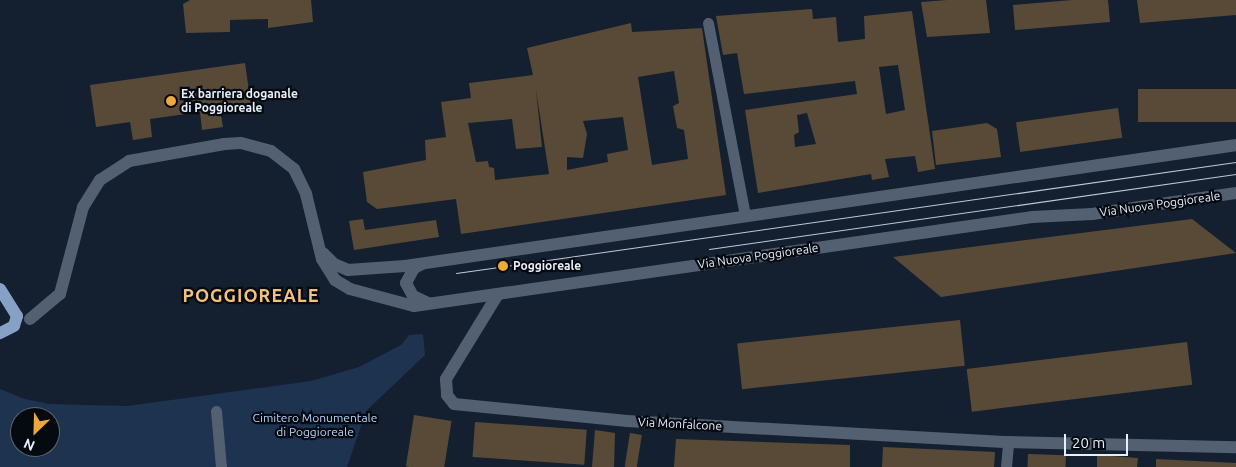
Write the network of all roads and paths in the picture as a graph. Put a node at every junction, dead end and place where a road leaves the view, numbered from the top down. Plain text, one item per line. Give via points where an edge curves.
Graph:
1 (708, 23) dead end
2 (1236, 145) edge
3 (1236, 193) edge
4 (745, 215) junction
5 (315, 235) junction
6 (424, 263) junction
7 (0, 289) edge
8 (498, 294) junction
9 (431, 304) junction
10 (30, 319) dead end
11 (0, 333) edge
12 (216, 411) dead end
13 (1008, 442) junction
14 (1236, 447) edge
15 (222, 467) edge
16 (1006, 467) edge

1 - 4 lane
2 - 4 street, Via Nuova Poggioreale
3 - 8 street, Via Nuova Poggioreale via 1092,214 1013,220
4 - 6 street, Via Nuova Poggioreale
5 - 6 street, Via Nuova Poggioreale via 327,258 348,270
5 - 9 street, Via Nuova Poggioreale via 324,264 342,285 398,304
5 - 10 street, Via Nuova Poggioreale via 300,180 294,169 271,151 240,143 224,144 129,161 112,169 91,192 63,288 53,303
6 - 9 street via 414,268 406,283 413,296
7 - 11 main road via 14,309 16,321 10,330
8 - 9 street, Via Nuova Poggioreale
8 - 13 street, Via Monfalcone via 446,379 447,395 454,404 627,421
12 - 15 lane
13 - 14 street, Via Monfalcone
13 - 16 lane

